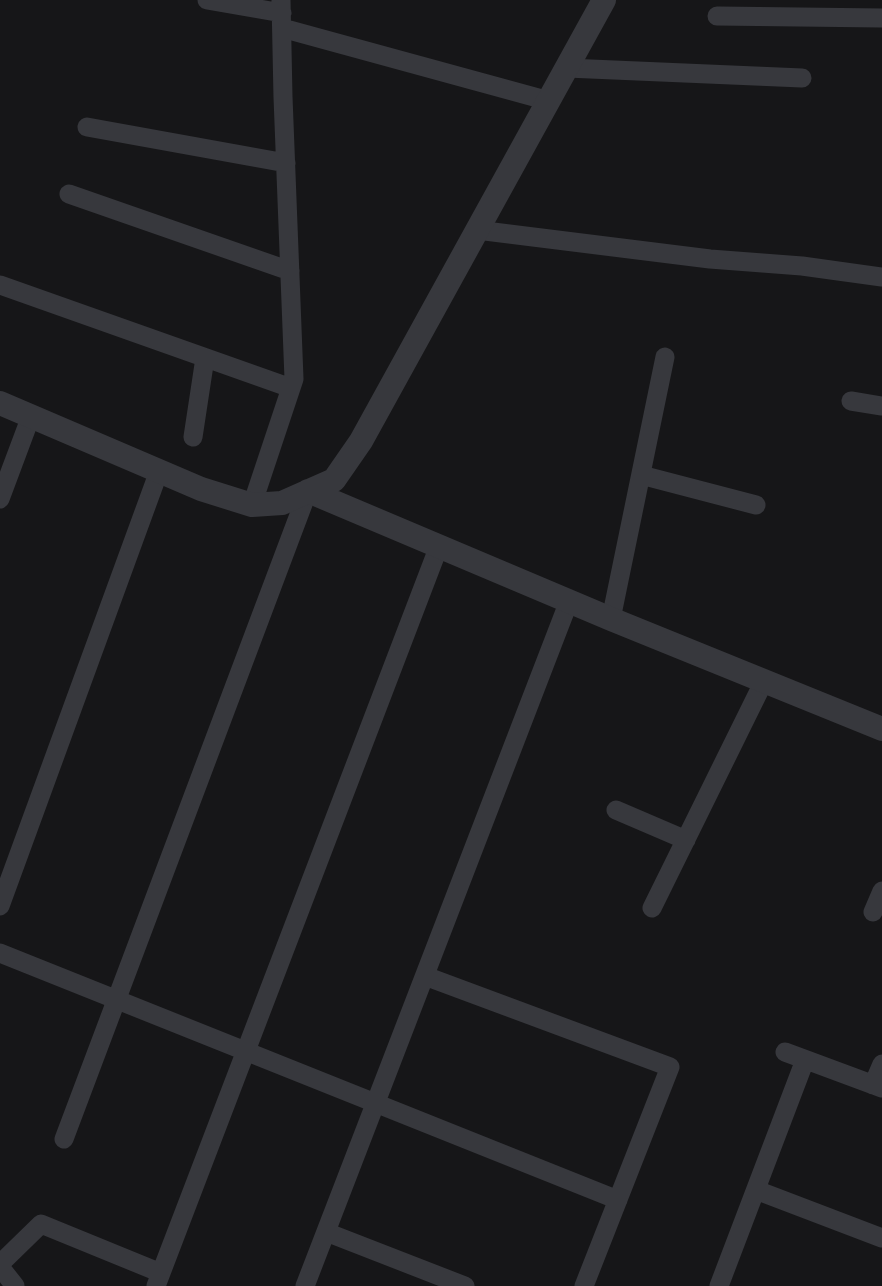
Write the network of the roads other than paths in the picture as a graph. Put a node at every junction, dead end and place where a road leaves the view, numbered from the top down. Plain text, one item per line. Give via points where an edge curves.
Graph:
1 (207, 0) edge
2 (604, 0) edge
3 (282, 14) edge
4 (717, 16) dead end
5 (882, 18) edge
6 (567, 68) junction
7 (802, 78) dead end
8 (549, 101) junction
9 (87, 127) dead end
10 (286, 163) junction
11 (69, 194) dead end
12 (477, 230) junction
13 (290, 272) junction
14 (882, 276) edge
15 (0, 286) edge
16 (665, 357) dead end
17 (205, 358) junction
18 (291, 388) junction
19 (851, 401) dead end
20 (0, 403) edge
21 (882, 406) edge
22 (31, 416) junction
23 (193, 437) dead end
24 (159, 471) junction
25 (641, 475) junction
26 (308, 491) junction
27 (0, 499) edge
28 (252, 505) junction
29 (756, 505) dead end
30 (439, 546) junction
31 (569, 601) junction
32 (611, 619) junction
33 (764, 681) junction
34 (882, 729) edge
35 (616, 810) dead end
36 (686, 840) junction
37 (882, 891) edge
38 (0, 906) edge
39 (652, 908) dead end
40 (873, 912) dead end
41 (0, 953) edge
42 (425, 976) junction
43 (116, 999) junction
44 (246, 1051) junction
45 (785, 1052) dead end
46 (805, 1060) junction
47 (882, 1064) edge
48 (878, 1086) edge
49 (376, 1103) junction
50 (64, 1139) dead end
51 (756, 1190) junction
52 (618, 1200) junction
53 (326, 1232) junction
54 (882, 1238) edge
55 (0, 1265) edge
56 (158, 1280) edge
57 (15, 1286) edge
58 (305, 1286) edge
59 (465, 1286) edge
60 (584, 1286) edge
61 (719, 1286) edge

1 - 3 street
2 - 6 street
3 - 8 street
3 - 10 street
4 - 5 street
6 - 7 street
6 - 8 street
8 - 12 street
9 - 10 street
10 - 13 street
11 - 13 street
12 - 14 street via 710,259
12 - 26 street via 361,441 334,480
13 - 18 street via 294,379
15 - 17 street
16 - 25 street
17 - 18 street
17 - 23 street
18 - 28 street
19 - 21 street
20 - 22 street
22 - 24 street
22 - 27 street
24 - 28 street
24 - 38 street
25 - 29 street
25 - 32 street
26 - 28 street via 282,503
26 - 30 street
26 - 43 street
30 - 31 street
30 - 44 street
31 - 32 street
31 - 42 street
32 - 33 street
33 - 34 street
33 - 36 street
35 - 36 street
36 - 39 street
37 - 40 street
41 - 43 street
42 - 49 street
42 - 52 street via 670,1067
43 - 44 street
43 - 50 street
44 - 49 street
44 - 56 street
45 - 46 street
46 - 48 street
46 - 51 street
47 - 48 street
49 - 52 street
49 - 53 street
51 - 54 street
51 - 61 street
52 - 60 street
53 - 58 street
53 - 59 street
55 - 56 street via 41,1224
55 - 57 street

